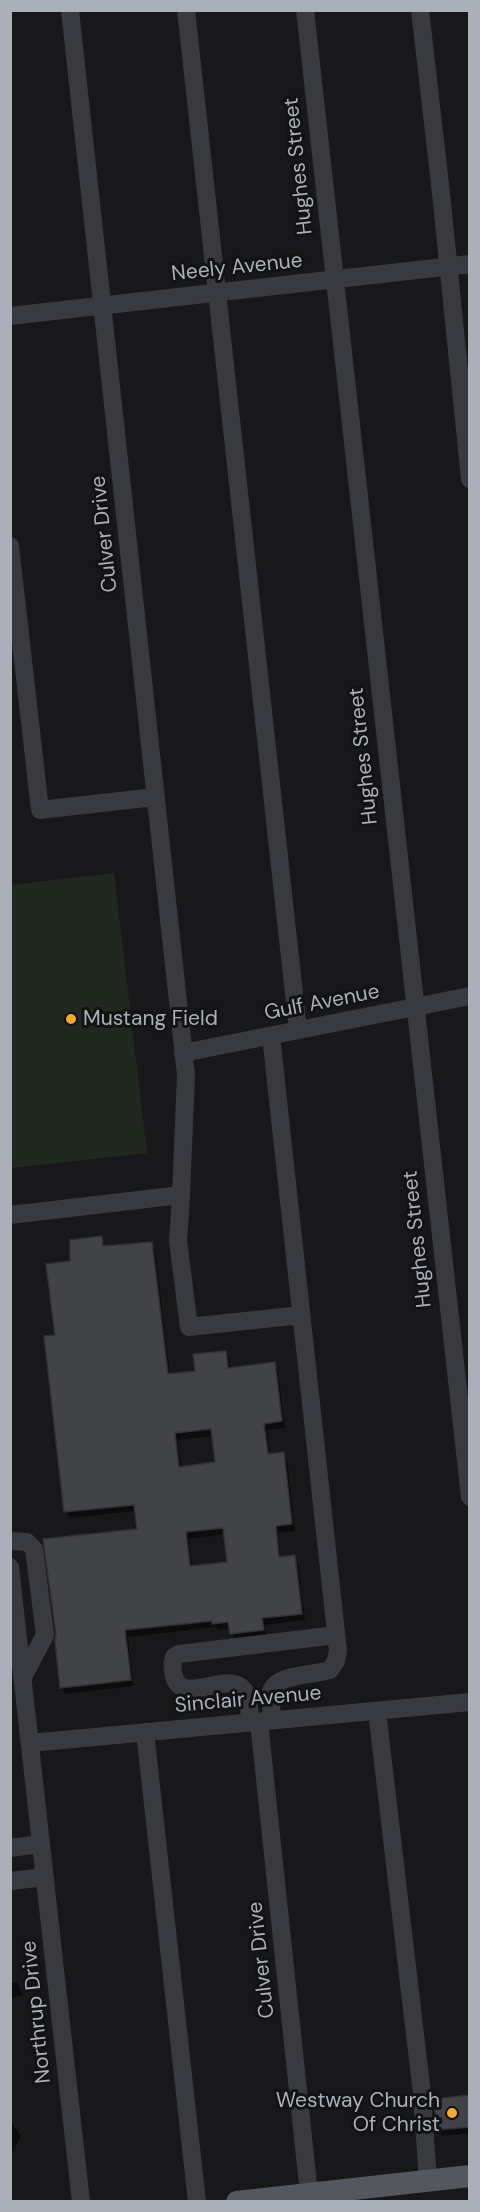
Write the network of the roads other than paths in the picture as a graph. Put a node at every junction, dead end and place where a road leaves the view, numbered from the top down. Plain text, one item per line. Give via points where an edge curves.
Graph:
1 (70, 10) edge
2 (186, 10) edge
3 (305, 10) edge
4 (420, 10) edge
5 (470, 264) edge
6 (448, 267) junction
7 (334, 279) junction
8 (217, 292) junction
9 (103, 305) junction
10 (10, 316) edge
11 (470, 479) edge
12 (10, 546) edge
13 (155, 797) junction
14 (470, 996) edge
15 (415, 1007) junction
16 (298, 1030) junction
17 (271, 1036) junction
18 (183, 1053) junction
19 (181, 1195) junction
20 (10, 1215) edge
21 (301, 1315) junction
22 (470, 1497) edge
23 (10, 1541) edge
24 (10, 1567) edge
25 (336, 1635) junction
26 (23, 1677) junction
27 (470, 1702) edge
28 (377, 1711) junction
29 (261, 1721) junction
30 (145, 1732) junction
31 (30, 1743) junction
32 (41, 1844) junction
33 (10, 1848) edge
34 (45, 1877) junction
35 (10, 1881) edge
36 (470, 2176) edge
37 (428, 2181) junction
38 (309, 2194) junction
39 (382, 2194) edge
40 (81, 2202) edge
41 (197, 2202) edge
42 (237, 2202) edge

1 - 9 street, Culver Drive
2 - 8 street
3 - 7 street, Hughes Street
4 - 6 street
5 - 6 street, Neely Avenue
6 - 7 street, Neely Avenue
6 - 11 street
7 - 8 street, Neely Avenue
7 - 15 street, Hughes Street
8 - 9 street, Neely Avenue
8 - 16 street
9 - 10 street, Neely Avenue
9 - 13 street, Culver Drive
12 - 13 street via 40,810
13 - 18 street, Culver Drive
14 - 15 street, Gulf Avenue
15 - 16 street, Gulf Avenue
15 - 22 street, Hughes Street
16 - 17 street, Gulf Avenue
17 - 18 street, Gulf Avenue
17 - 21 street
18 - 19 street, Culver Drive via 186,1075
19 - 20 street
19 - 21 street, Culver Drive via 178,1241 189,1327
21 - 25 street
23 - 26 street via 27,1542 34,1549 45,1635
24 - 26 street, Northrup Drive
25 - 29 street via 338,1652 333,1667 274,1684
25 - 29 street via 179,1653 174,1657 173,1672 181,1687 237,1685 244,1690
26 - 31 street, Northrup Drive
27 - 28 street, Sinclair Avenue
28 - 29 street, Sinclair Avenue
28 - 37 street via 422,2094
29 - 30 street, Sinclair Avenue
29 - 38 street, Culver Drive
30 - 31 street, Sinclair Avenue
30 - 41 street
31 - 32 street, Northrup Drive
32 - 33 street
32 - 34 street, Northrup Drive
34 - 35 street
34 - 40 street, Northrup Drive
36 - 37 main road
37 - 39 main road
38 - 39 main road
38 - 42 main road

